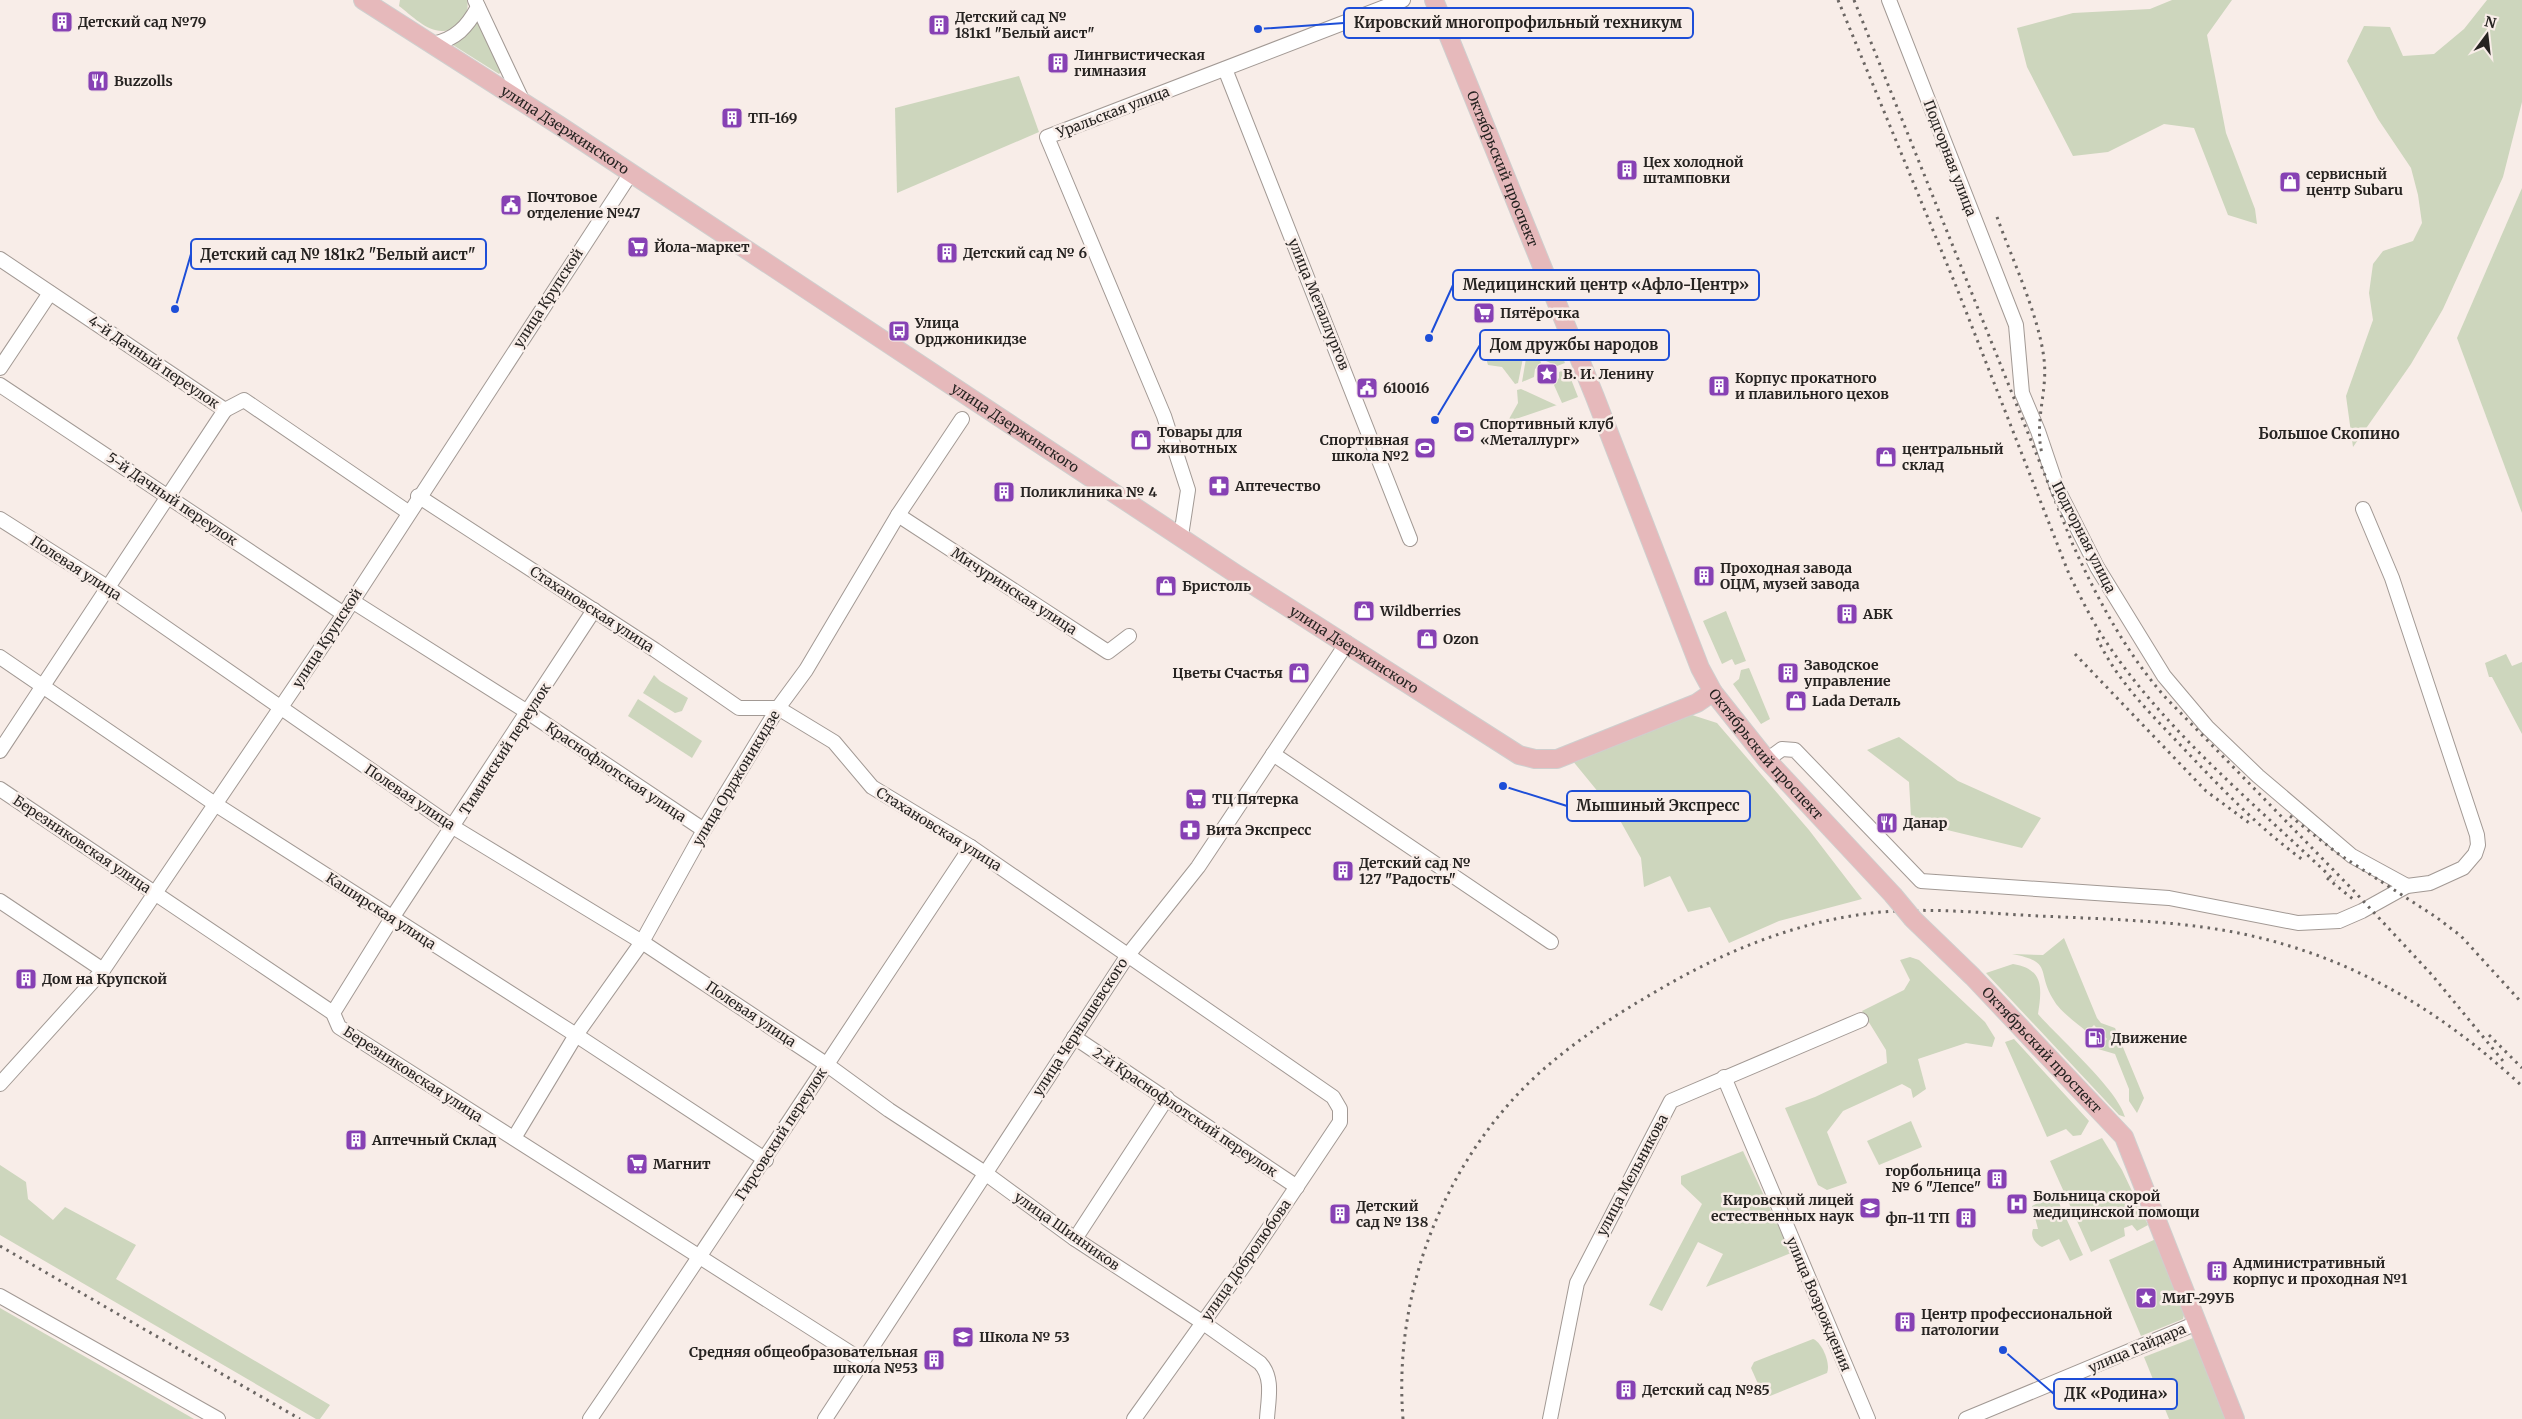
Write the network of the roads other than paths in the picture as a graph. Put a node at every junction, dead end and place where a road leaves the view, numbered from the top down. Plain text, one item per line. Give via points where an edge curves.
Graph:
1 (363, 0) edge
2 (1403, 0) edge
3 (1434, 0) edge
4 (1889, 0) edge
5 (476, 3) edge
6 (433, 44) junction
7 (1225, 69) junction
8 (523, 102) junction
9 (631, 173) junction
10 (0, 259) edge
11 (50, 292) junction
12 (0, 368) edge
13 (0, 385) edge
14 (225, 410) junction
15 (962, 419) dead end
16 (418, 496) junction
17 (170, 497) junction
18 (2363, 509) dead end
19 (408, 512) junction
20 (898, 515) junction
21 (0, 519) edge
22 (1182, 536) junction
23 (1410, 539) dead end
24 (107, 587) junction
25 (352, 601) junction
26 (594, 610) junction
27 (344, 614) junction
28 (1129, 636) dead end
29 (1347, 643) junction
30 (0, 657) edge
31 (43, 685) junction
32 (1713, 692) junction
33 (281, 708) junction
34 (778, 708) junction
35 (529, 713) junction
36 (0, 751) edge
37 (1273, 754) junction
38 (1767, 760) junction
39 (0, 789) edge
40 (215, 804) junction
41 (453, 827) junction
42 (704, 830) junction
43 (970, 847) junction
44 (2407, 886) junction
45 (154, 893) junction
46 (0, 901) edge
47 (392, 918) junction
48 (642, 942) junction
49 (1551, 942) dead end
50 (1128, 955) junction
51 (103, 970) junction
52 (333, 1013) junction
53 (1861, 1020) dead end
54 (576, 1035) junction
55 (1074, 1037) junction
56 (826, 1064) junction
57 (1724, 1078) junction
58 (0, 1084) edge
59 (1333, 1097) joint
60 (1167, 1098) junction
61 (514, 1138) junction
62 (766, 1160) junction
63 (985, 1173) junction
64 (1297, 1187) junction
65 (1075, 1239) junction
66 (700, 1257) junction
67 (0, 1296) edge
68 (1202, 1322) junction
69 (2197, 1323) junction
70 (864, 1361) junction
71 (218, 1419) edge
72 (590, 1419) edge
73 (825, 1419) edge
74 (1134, 1419) edge
75 (1267, 1419) edge
76 (1550, 1419) edge
77 (1868, 1419) edge
78 (1966, 1419) edge
79 (2235, 1419) edge

1 - 6 main road, улица Дзержинского
2 - 7 street, Уральская улица
3 - 32 main road, Октябрьский проспект via 1595,397 1700,668
4 - 44 street, Подгорная улица via 2016,325 2022,393 2058,490 2097,567 2164,676 2207,727 2258,776 2346,851
5 - 6 street via 466,26 456,36
5 - 8 street
6 - 8 main road, улица Дзержинского
7 - 22 street, Уральская улица via 1047,137 1164,416 1188,490
7 - 23 street, улица Металлургов
8 - 9 main road, улица Дзержинского
9 - 16 street, улица Крупской
9 - 22 main road, улица Дзержинского
10 - 11 street, 4-й Дачный переулок
11 - 12 street
11 - 14 street, 4-й Дачный переулок
13 - 17 street, 5-й Дачный переулок
14 - 17 street
14 - 19 street, 4-й Дачный переулок via 244,400
15 - 20 street, улица Орджоникидзе
16 - 19 street, улица Крупской
16 - 26 street, Стахановская улица
17 - 24 street
17 - 27 street, 5-й Дачный переулок
18 - 44 street via 2392,578 2477,836 2475,854 2462,868 2430,883
19 - 25 street, улица Крупской
20 - 28 street, Мичуринская улица via 1108,652
20 - 34 street, улица Орджоникидзе via 806,670
21 - 24 street, Полевая улица
22 - 29 main road, улица Дзержинского via 1236,574
24 - 31 street
24 - 33 street, Полевая улица
25 - 27 street, улица Крупской
25 - 35 street, Краснофлотская улица
26 - 34 street, Стахановская улица via 739,708
26 - 35 street, Тиминский переулок
27 - 33 street, улица Крупской
29 - 32 main road, улица Дзержинского via 1520,755 1535,759 1557,758 1697,703
29 - 37 street, улица Чернышевского
30 - 31 street, Каширская улица
31 - 36 street
31 - 40 street, Каширская улица
32 - 38 main road, Октябрьский проспект
33 - 40 street, улица Крупской
33 - 41 street, Полевая улица
34 - 42 street, улица Орджоникидзе
34 - 43 street, Стахановская улица via 834,742 872,787
35 - 41 street, Тиминский переулок
35 - 42 street, Краснофлотская улица
37 - 49 street
37 - 50 street, улица Чернышевского via 1198,867
38 - 44 street via 1782,749 1794,750 1921,881 2169,898 2298,923 2339,921
38 - 69 main road, Октябрьский проспект, bridge via 1914,919 2124,1137
39 - 45 street, Березниковская улица
40 - 45 street, улица Крупской
40 - 47 street, Каширская улица
41 - 47 street, Тиминский переулок
41 - 48 street, Полевая улица
42 - 48 street, улица Орджоникидзе
43 - 50 street, Стахановская улица
43 - 56 street, Гирсовский переулок
45 - 51 street, улица Крупской
45 - 52 street, Березниковская улица
46 - 51 street
47 - 52 street, Тиминский переулок
47 - 54 street, Каширская улица
48 - 54 street, улица Орджоникидзе
48 - 56 street, Полевая улица
50 - 55 street, улица Чернышевского
50 - 59 street, Стахановская улица
51 - 58 street, улица Крупской
52 - 61 street, Березниковская улица via 339,1026
53 - 57 street, улица Мельникова
54 - 61 street, улица Орджоникидзе
54 - 62 street, Каширская улица
55 - 60 street, 2-й Краснофлотский переулок
55 - 63 street, улица Чернышевского
56 - 62 street, Гирсовский переулок
56 - 63 street, улица Шинников
57 - 76 street, улица Мельникова via 1671,1101 1585,1265 1577,1283
57 - 77 street, улица Возрождения
59 - 64 street, улица Добролюбова via 1340,1109 1340,1122
60 - 64 street, 2-й Краснофлотский переулок
60 - 65 street
61 - 66 street, Березниковская улица
62 - 66 street, Гирсовский переулок
63 - 65 street, улица Шинников
63 - 70 street, улица Чернышевского
64 - 68 street, улица Добролюбова
65 - 68 street, улица Шинников
66 - 70 street, Березниковская улица
66 - 72 street, Гирсовский переулок
67 - 71 street
68 - 74 street, улица Добролюбова
68 - 75 street, улица Шинников via 1266,1369 1269,1381
69 - 78 street, улица Гайдара
69 - 79 main road, Октябрьский проспект
70 - 73 street, улица Чернышевского

